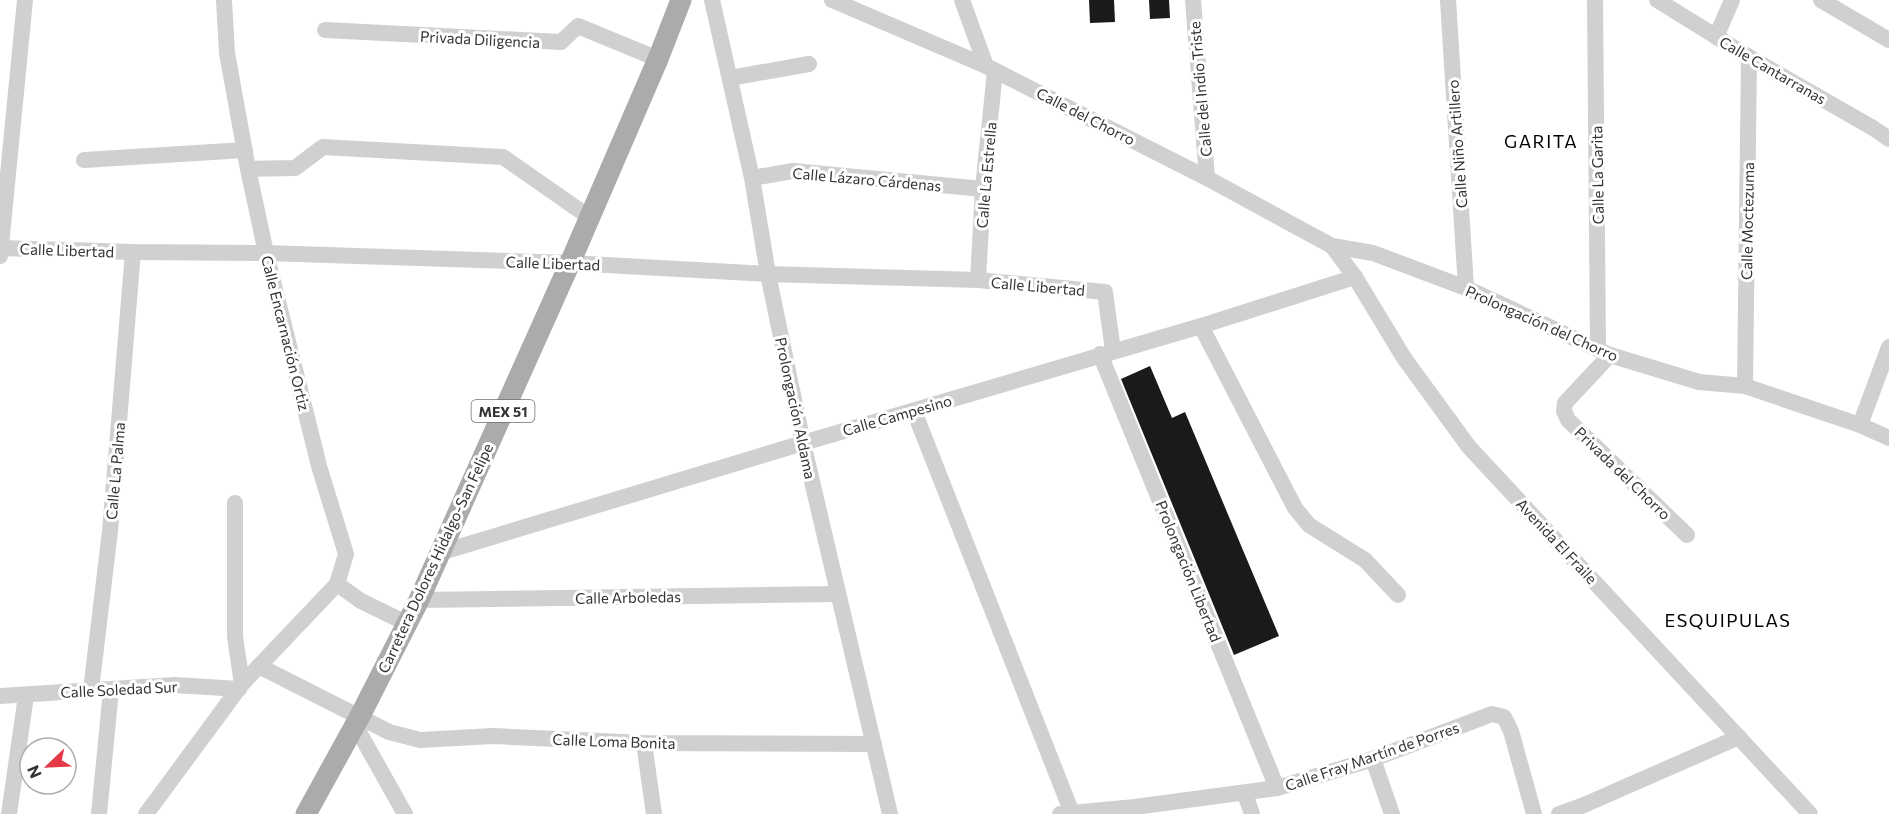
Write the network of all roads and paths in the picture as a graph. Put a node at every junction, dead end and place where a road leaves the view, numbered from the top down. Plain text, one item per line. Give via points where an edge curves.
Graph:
1 (25, 0) edge
2 (224, 0) edge
3 (681, 0) edge
4 (712, 0) edge
5 (832, 0) edge
6 (962, 0) edge
7 (1193, 0) edge
8 (1448, 0) edge
9 (1595, 0) edge
10 (1657, 0) edge
11 (1732, 0) edge
12 (1821, 0) edge
13 (325, 30) dead end
14 (1716, 37) junction
15 (1889, 40) edge
16 (1749, 57) junction
17 (658, 59) junction
18 (809, 64) dead end
19 (991, 69) junction
20 (730, 78) junction
21 (1889, 121) edge
22 (1873, 128) junction
23 (1889, 139) edge
24 (245, 150) junction
25 (84, 160) dead end
26 (248, 169) junction
27 (752, 178) junction
28 (1207, 178) junction
29 (983, 189) junction
30 (589, 217) junction
31 (1332, 246) junction
32 (0, 251) edge
33 (133, 252) junction
34 (266, 253) junction
35 (570, 263) junction
36 (768, 274) junction
37 (1355, 277) junction
38 (978, 280) junction
39 (1466, 288) junction
40 (1105, 292) joint
41 (1201, 326) junction
42 (1889, 347) edge
43 (1107, 352) junction
44 (1604, 352) junction
45 (1745, 386) junction
46 (914, 411) junction
47 (1860, 425) junction
48 (1889, 438) edge
49 (802, 443) junction
50 (235, 503) dead end
51 (1687, 535) dead end
52 (439, 553) junction
53 (337, 584) junction
54 (837, 594) junction
55 (1398, 595) dead end
56 (419, 600) junction
57 (406, 623) junction
58 (258, 666) junction
59 (240, 686) junction
60 (92, 690) junction
61 (111, 690) junction
62 (0, 696) edge
63 (26, 696) junction
64 (358, 721) junction
65 (1739, 737) junction
66 (644, 743) junction
67 (874, 744) junction
68 (1373, 759) junction
69 (1277, 788) junction
70 (1245, 794) junction
71 (1588, 810) edge
72 (1136, 811) edge
73 (650, 813) edge
74 (1066, 813) edge
75 (9, 814) edge
76 (99, 814) edge
77 (146, 814) edge
78 (306, 814) edge
79 (405, 814) edge
80 (890, 814) edge
81 (1252, 814) edge
82 (1392, 814) edge
83 (1534, 814) edge
84 (1559, 814) edge
85 (1810, 814) edge

1 - 32 street
2 - 24 street, Calle Encarnación Ortiz via 227,53
3 - 17 main road, Carretera Dolores Hidalgo-San Felipe / MEX 51
4 - 20 street, Prolongación Aldama
5 - 19 street, Calle del Chorro
6 - 19 street, Calle La Estrella
7 - 28 street, Calle del Indio Triste
8 - 39 street, Calle Niño Artillero
9 - 44 street, Calle La Garita
10 - 14 street, Calle Cantarranas
11 - 14 street
12 - 15 street
13 - 17 street, Privada Diligencia via 561,42 578,26
14 - 16 street, Calle Cantarranas
16 - 22 street, Calle Cantarranas
16 - 45 street, Calle Moctezuma
17 - 30 main road, Carretera Dolores Hidalgo-San Felipe / MEX 51
18 - 20 street
19 - 28 street, Calle del Chorro
19 - 29 street, Calle La Estrella
20 - 27 street, Prolongación Aldama
21 - 22 street
22 - 23 street, Calle Cantarranas
24 - 25 street
24 - 26 street, Calle Encarnación Ortiz
26 - 30 street via 295,168 323,147 503,157
26 - 34 street, Calle Encarnación Ortiz
27 - 29 street, Calle Lázaro Cárdenas via 793,171
27 - 36 street, Prolongación Aldama
28 - 31 street, Calle del Chorro
29 - 38 street, Calle La Estrella
30 - 35 main road, Carretera Dolores Hidalgo-San Felipe / MEX 51
31 - 37 street, Avenida El Fraile
31 - 39 street, Prolongación del Chorro via 1373,253
32 - 33 street, Calle Libertad
33 - 34 street, Calle Libertad
33 - 60 street, Calle La Palma via 110,531
34 - 35 street, Calle Libertad
34 - 53 street, Calle Encarnación Ortiz via 319,466 346,554
35 - 36 street, Calle Libertad
35 - 52 main road, Carretera Dolores Hidalgo-San Felipe / MEX 51
36 - 38 street, Calle Libertad
36 - 49 street, Prolongación Aldama
37 - 41 street, Calle Campesino
37 - 65 street, Avenida El Fraile via 1404,358 1469,447
38 - 40 street, Calle Libertad
39 - 44 street, Prolongación del Chorro
40 - 43 street, Prolongación Libertad
41 - 43 street, Calle Campesino
41 - 55 street via 1295,508 1309,525 1365,560
42 - 47 street
43 - 46 street, Calle Campesino
43 - 69 street, Prolongación Libertad
44 - 45 street, Prolongación del Chorro via 1699,382
44 - 51 street, Privada del Chorro via 1565,403 1568,420
45 - 47 street, Prolongación del Chorro
46 - 49 street, Calle Campesino
46 - 74 street
47 - 48 street, Prolongación del Chorro
49 - 52 street, Calle Campesino
49 - 54 street, Prolongación Aldama
50 - 59 street via 235,637
52 - 56 main road, Carretera Dolores Hidalgo-San Felipe / MEX 51
53 - 57 street via 361,602
53 - 58 street
54 - 56 street, Calle Arboledas
54 - 67 street, Prolongación Aldama
56 - 57 main road, Carretera Dolores Hidalgo-San Felipe / MEX 51
57 - 64 main road, Carretera Dolores Hidalgo-San Felipe / MEX 51
58 - 59 street
58 - 64 street
59 - 61 street, Calle Soledad Sur via 175,685
59 - 77 street
60 - 61 street, Calle Soledad Sur
60 - 63 street, Calle Soledad Sur
61 - 76 street
62 - 63 street, Calle Soledad Sur
63 - 75 street
64 - 66 street, Calle Loma Bonita via 420,740 493,736
64 - 78 main road, Carretera Dolores Hidalgo-San Felipe / MEX 51
64 - 79 street
65 - 71 street
65 - 85 street, Avenida El Fraile
66 - 67 street, Calle Loma Bonita
66 - 73 street
67 - 80 street, Prolongación Aldama
68 - 69 street, Calle Fray Martín de Porres
68 - 82 street
68 - 83 street, Calle Fray Martín de Porres via 1492,714 1504,717
69 - 70 street, Calle Fray Martín de Porres
70 - 72 street, Calle Fray Martín de Porres
70 - 81 street
71 - 84 street
72 - 74 street, Calle Fray Martín de Porres

